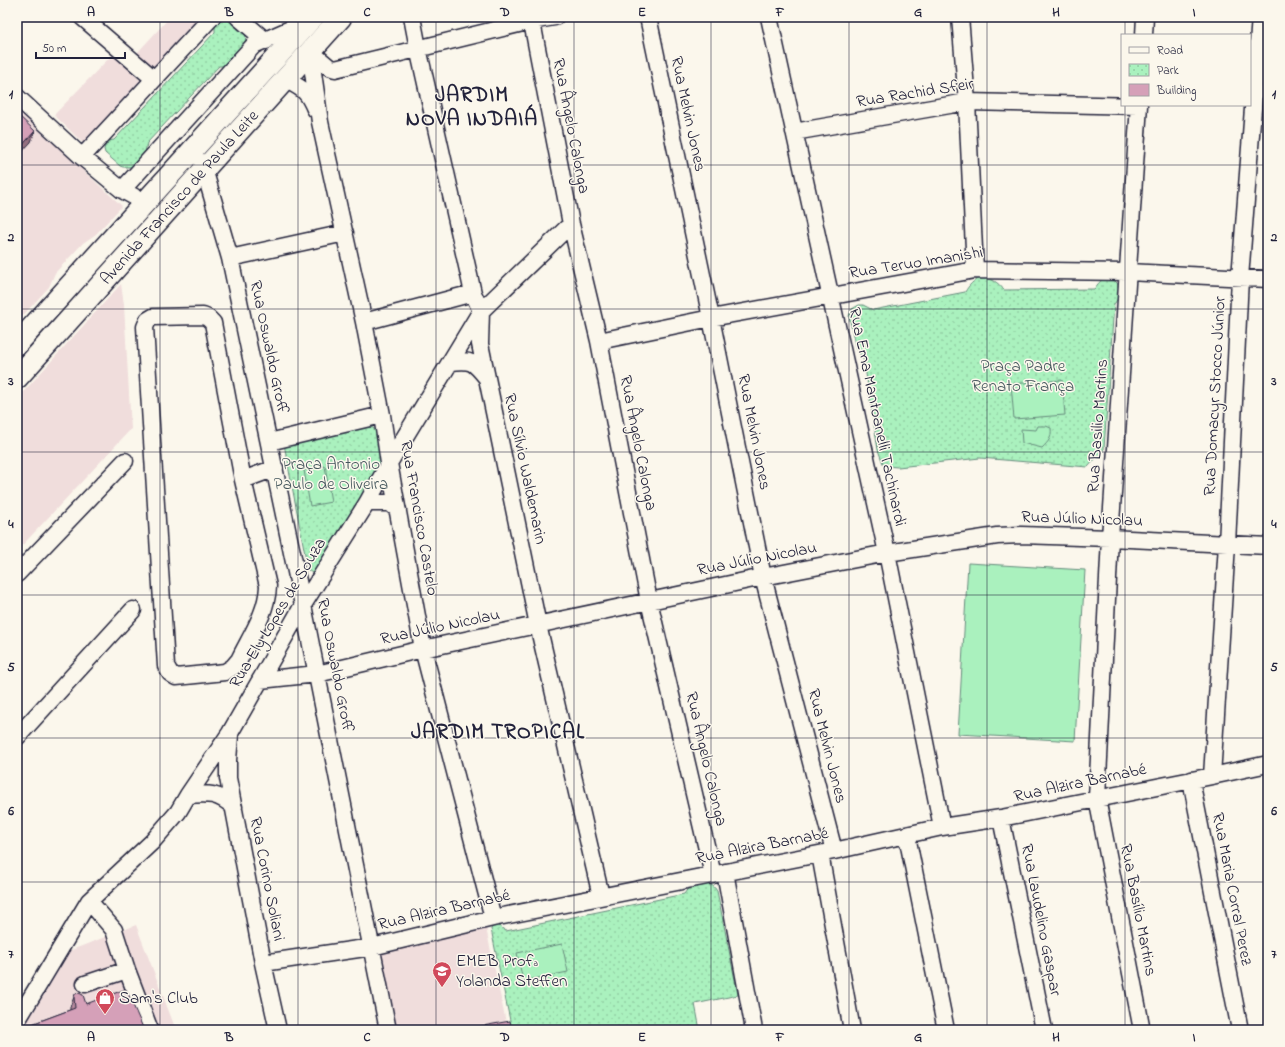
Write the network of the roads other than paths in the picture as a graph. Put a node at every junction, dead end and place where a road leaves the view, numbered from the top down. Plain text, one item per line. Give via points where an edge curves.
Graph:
1 (82, 17) edge
2 (212, 17) edge
3 (341, 17) edge
4 (412, 17) edge
5 (555, 17) edge
6 (648, 17) edge
7 (770, 17) edge
8 (960, 17) edge
9 (1146, 17) edge
10 (1260, 17) edge
11 (243, 19) edge
12 (311, 19) edge
13 (531, 19) edge
14 (1144, 34) edge
15 (266, 41) junction
16 (418, 48) junction
17 (310, 51) junction
18 (154, 79) junction
19 (285, 79) junction
20 (17, 97) edge
21 (966, 102) junction
22 (1121, 105) edge
23 (1139, 106) edge
24 (320, 122) junction
25 (794, 132) junction
26 (198, 145) junction
27 (82, 157) junction
28 (204, 169) junction
29 (122, 190) junction
30 (142, 205) junction
31 (571, 224) junction
32 (345, 233) junction
33 (230, 258) junction
34 (975, 270) junction
35 (1128, 272) junction
36 (1240, 278) junction
37 (1268, 279) edge
38 (474, 293) junction
39 (831, 296) junction
40 (481, 311) junction
41 (711, 318) junction
42 (364, 322) junction
43 (599, 341) junction
44 (17, 344) edge
45 (451, 362) junction
46 (17, 378) edge
47 (487, 378) junction
48 (382, 415) junction
49 (269, 442) junction
50 (125, 461) dead end
51 (389, 463) junction
52 (275, 468) junction
53 (243, 480) junction
54 (367, 503) junction
55 (398, 510) junction
56 (1110, 538) junction
57 (1227, 544) junction
58 (1268, 546) edge
59 (887, 553) junction
60 (17, 574) edge
61 (763, 577) junction
62 (649, 601) junction
63 (303, 605) junction
64 (134, 610) dead end
65 (538, 625) junction
66 (424, 649) junction
67 (317, 674) junction
68 (260, 680) junction
69 (230, 733) junction
70 (17, 737) edge
71 (1268, 764) edge
72 (1212, 776) junction
73 (1191, 780) junction
74 (188, 795) junction
75 (1097, 798) junction
76 (234, 807) junction
77 (1001, 818) junction
78 (942, 827) junction
79 (907, 836) junction
80 (827, 853) junction
81 (719, 873) junction
82 (601, 896) junction
83 (89, 901) junction
84 (493, 918) junction
85 (372, 947) junction
86 (263, 962) junction
87 (127, 970) junction
88 (85, 984) dead end
89 (17, 1021) edge
90 (150, 1030) edge
91 (278, 1030) edge
92 (388, 1030) edge
93 (754, 1030) edge
94 (852, 1030) edge
95 (946, 1030) edge
96 (1044, 1030) edge
97 (1142, 1030) edge
98 (1240, 1030) edge

1 - 18 street
2 - 18 street
3 - 17 main road, Avenida Francisco de Paula Leite
4 - 16 street, Rua Sílvio Waldemarin
5 - 13 street
6 - 41 street, Rua Melvin Jones
7 - 25 street, Rua Ema Mantoanelli Tachinardi
8 - 21 street
9 - 14 street
10 - 36 street, Rua Domacyr Stocco Júnior
11 - 15 street
12 - 15 street
12 - 26 main road, Avenida Francisco de Paula Leite
13 - 16 street
13 - 31 street, Rua Ângelo Calonga
15 - 29 street via 254,45
16 - 17 street via 335,69
16 - 38 street, Rua Sílvio Waldemarin
17 - 19 main road, Avenida Francisco de Paula Leite
17 - 24 street, Rua Francisco Castelo
18 - 27 street
19 - 24 street, Rua Francisco Castelo via 300,87 309,96
19 - 28 main road, Avenida Francisco de Paula Leite
20 - 27 street
21 - 22 street, Rua Rachid Sfeir
21 - 25 street, Rua Rachid Sfeir
21 - 34 street
23 - 35 street, Rua Basilio Martins
24 - 32 street, Rua Francisco Castelo
25 - 39 street, Rua Ema Mantoanelli Tachinardi
26 - 28 street, Rua Oswaldo Groff
26 - 30 main road, Avenida Francisco de Paula Leite
27 - 29 street
28 - 33 street, Rua Oswaldo Groff
28 - 46 main road, Avenida Francisco de Paula Leite
29 - 30 street
30 - 44 main road, Avenida Francisco de Paula Leite
31 - 40 street, Rua Ely Lopes de Souza
31 - 43 street, Rua Ângelo Calonga
32 - 33 street
32 - 42 street, Rua Francisco Castelo
33 - 49 street, Rua Oswaldo Groff
34 - 35 street, Rua Teruo Imanishi
34 - 39 street, Rua Teruo Imanishi
35 - 36 street, Rua Teruo Imanishi
35 - 56 street, Rua Basilio Martins
36 - 37 street, Rua Teruo Imanishi
36 - 57 street, Rua Domacyr Stocco Júnior
38 - 40 street, Rua Sílvio Waldemarin
38 - 42 street
39 - 41 street, Rua Teruo Imanishi
39 - 59 street, Rua Ema Mantoanelli Tachinardi
40 - 45 street, Rua Ely Lopes de Souza
40 - 47 street, Rua Sílvio Waldemarin via 480,344
41 - 43 street, Rua Teruo Imanishi
41 - 61 street, Rua Melvin Jones
42 - 48 street, Rua Francisco Castelo
43 - 62 street, Rua Ângelo Calonga
45 - 47 street via 465,360 476,364
45 - 51 street, Rua Ely Lopes de Souza
47 - 65 street, Rua Sílvio Waldemarin
48 - 49 street
48 - 51 street, Rua Francisco Castelo
49 - 52 street, Rua Oswaldo Groff
50 - 60 street
51 - 54 street, Rua Ely Lopes de Souza
51 - 55 street, Rua Francisco Castelo
52 - 53 street
52 - 63 street, Rua Oswaldo Groff
53 - 53 street via 213,323 203,316 153,317 148,320 145,327 166,666 176,677 225,672 233,667 239,660 268,598 268,586
54 - 55 street via 390,503
54 - 63 street, Rua Ely Lopes de Souza
55 - 66 street, Rua Francisco Castelo
56 - 57 street, Rua Júlio Nicolau
56 - 59 street, Rua Júlio Nicolau via 997,536
56 - 75 street, Rua Basilio Martins
57 - 58 street, Rua Júlio Nicolau
57 - 72 street, Rua Domacyr Stocco Júnior
59 - 61 street, Rua Júlio Nicolau
59 - 78 street, Rua Ema Mantoanelli Tachinardi
61 - 62 street, Rua Júlio Nicolau
61 - 80 street, Rua Melvin Jones
62 - 65 street, Rua Júlio Nicolau
62 - 81 street, Rua Ângelo Calonga
63 - 67 street, Rua Oswaldo Groff
63 - 68 street, Rua Ely Lopes de Souza
64 - 70 street
65 - 66 street, Rua Júlio Nicolau
65 - 82 street, Rua Sílvio Waldemarin
66 - 67 street, Rua Júlio Nicolau
66 - 84 street, Rua Francisco Castelo
67 - 68 street, Rua Júlio Nicolau
67 - 85 street, Rua Oswaldo Groff
68 - 69 street, Rua Ely Lopes de Souza
69 - 74 street, Rua Ely Lopes de Souza
69 - 76 street, Rua Corino Soliani via 228,778
71 - 72 street, Rua Alzira Barnabé
72 - 73 street, Rua Alzira Barnabé
73 - 75 street, Rua Alzira Barnabé
73 - 98 street, Rua Maria Corral Perez
74 - 76 street via 213,795 224,798
74 - 83 street, Rua Ely Lopes de Souza via 178,812 152,842
75 - 77 street, Rua Alzira Barnabé
75 - 97 street, Rua Basílio Martins
76 - 86 street, Rua Corino Soliani
77 - 78 street, Rua Alzira Barnabé
77 - 96 street, Rua Laudelino Gaspar
78 - 79 street, Rua Alzira Barnabé
79 - 80 street, Rua Alzira Barnabé
79 - 95 street
80 - 81 street, Rua Alzira Barnabé
80 - 94 street, Rua Melvin Jones
81 - 82 street, Rua Alzira Barnabé
81 - 93 street, Rua Ângelo Calonga
82 - 84 street, Rua Alzira Barnabé
83 - 87 street via 114,930
83 - 89 street, Rua Ely Lopes de Souza
84 - 85 street, Rua Alzira Barnabé
85 - 86 street, Rua Alzira Barnabé
85 - 92 street, Rua Oswaldo Groff
86 - 91 street, Rua Corino Soliani
87 - 88 street
87 - 90 street

